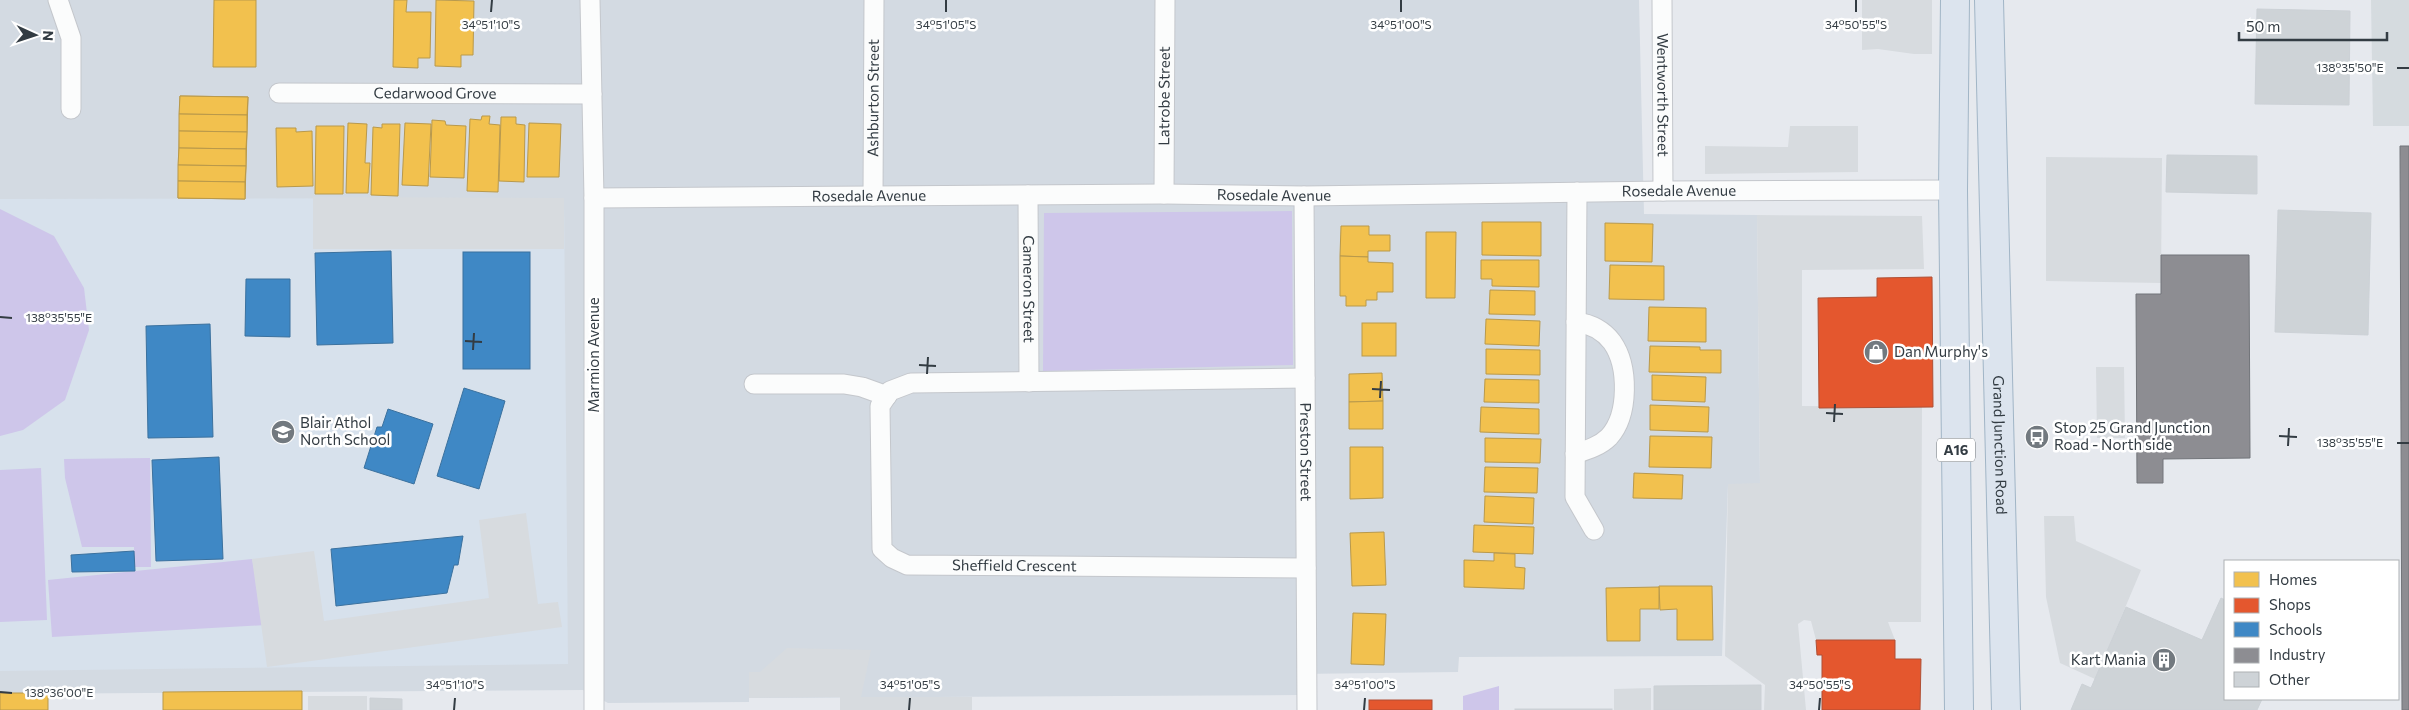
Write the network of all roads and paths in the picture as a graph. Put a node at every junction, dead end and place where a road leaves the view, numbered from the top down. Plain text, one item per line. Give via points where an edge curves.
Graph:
1 (58, 0) edge
2 (590, 0) edge
3 (874, 0) edge
4 (1165, 0) edge
5 (1662, 0) edge
6 (1955, 0) edge
7 (1989, 0) edge
8 (279, 92) dead end
9 (592, 94) junction
10 (71, 109) dead end
11 (1664, 190) junction
12 (1953, 190) junction
13 (1993, 190) junction
14 (1577, 192) junction
15 (1164, 194) junction
16 (1028, 195) junction
17 (873, 196) junction
18 (1304, 196) junction
19 (594, 198) junction
20 (1576, 322) junction
21 (1305, 378) junction
22 (1029, 382) junction
23 (754, 384) dead end
24 (887, 396) junction
25 (1575, 454) junction
26 (1594, 530) dead end
27 (1306, 568) junction
28 (2007, 708) edge
29 (594, 710) edge
30 (1307, 710) edge
31 (1959, 710) edge

1 - 10 street via 70,38
2 - 9 street, Marmion Avenue
3 - 17 street, Ashburton Street
4 - 15 street, Latrobe Street
5 - 11 street, Wentworth Street
6 - 12 highway, A16
7 - 13 highway, Grand Junction Road
8 - 9 street, Cedarwood Grove
9 - 19 street, Marmion Avenue
11 - 12 street, Rosedale Avenue
11 - 14 street, Rosedale Avenue
12 - 13 highway
12 - 31 highway, A16
13 - 28 highway, Grand Junction Road
14 - 18 street, Rosedale Avenue
14 - 20 street
15 - 16 street, Rosedale Avenue
15 - 18 street, Rosedale Avenue
16 - 17 street, Rosedale Avenue
16 - 22 street, Cameron Street
17 - 19 street, Rosedale Avenue
18 - 21 street, Preston Street
19 - 29 street, Marmion Avenue
20 - 25 street
20 - 25 street via 1595,327 1612,341 1618,353 1623,382 1620,417 1615,428 1600,444
21 - 22 street
21 - 27 street, Preston Street
22 - 24 street via 911,383 890,391
23 - 24 street via 844,384
24 - 27 street, Sheffield Crescent via 880,406 882,549 907,565
25 - 26 street via 1575,497
27 - 30 street, Preston Street

